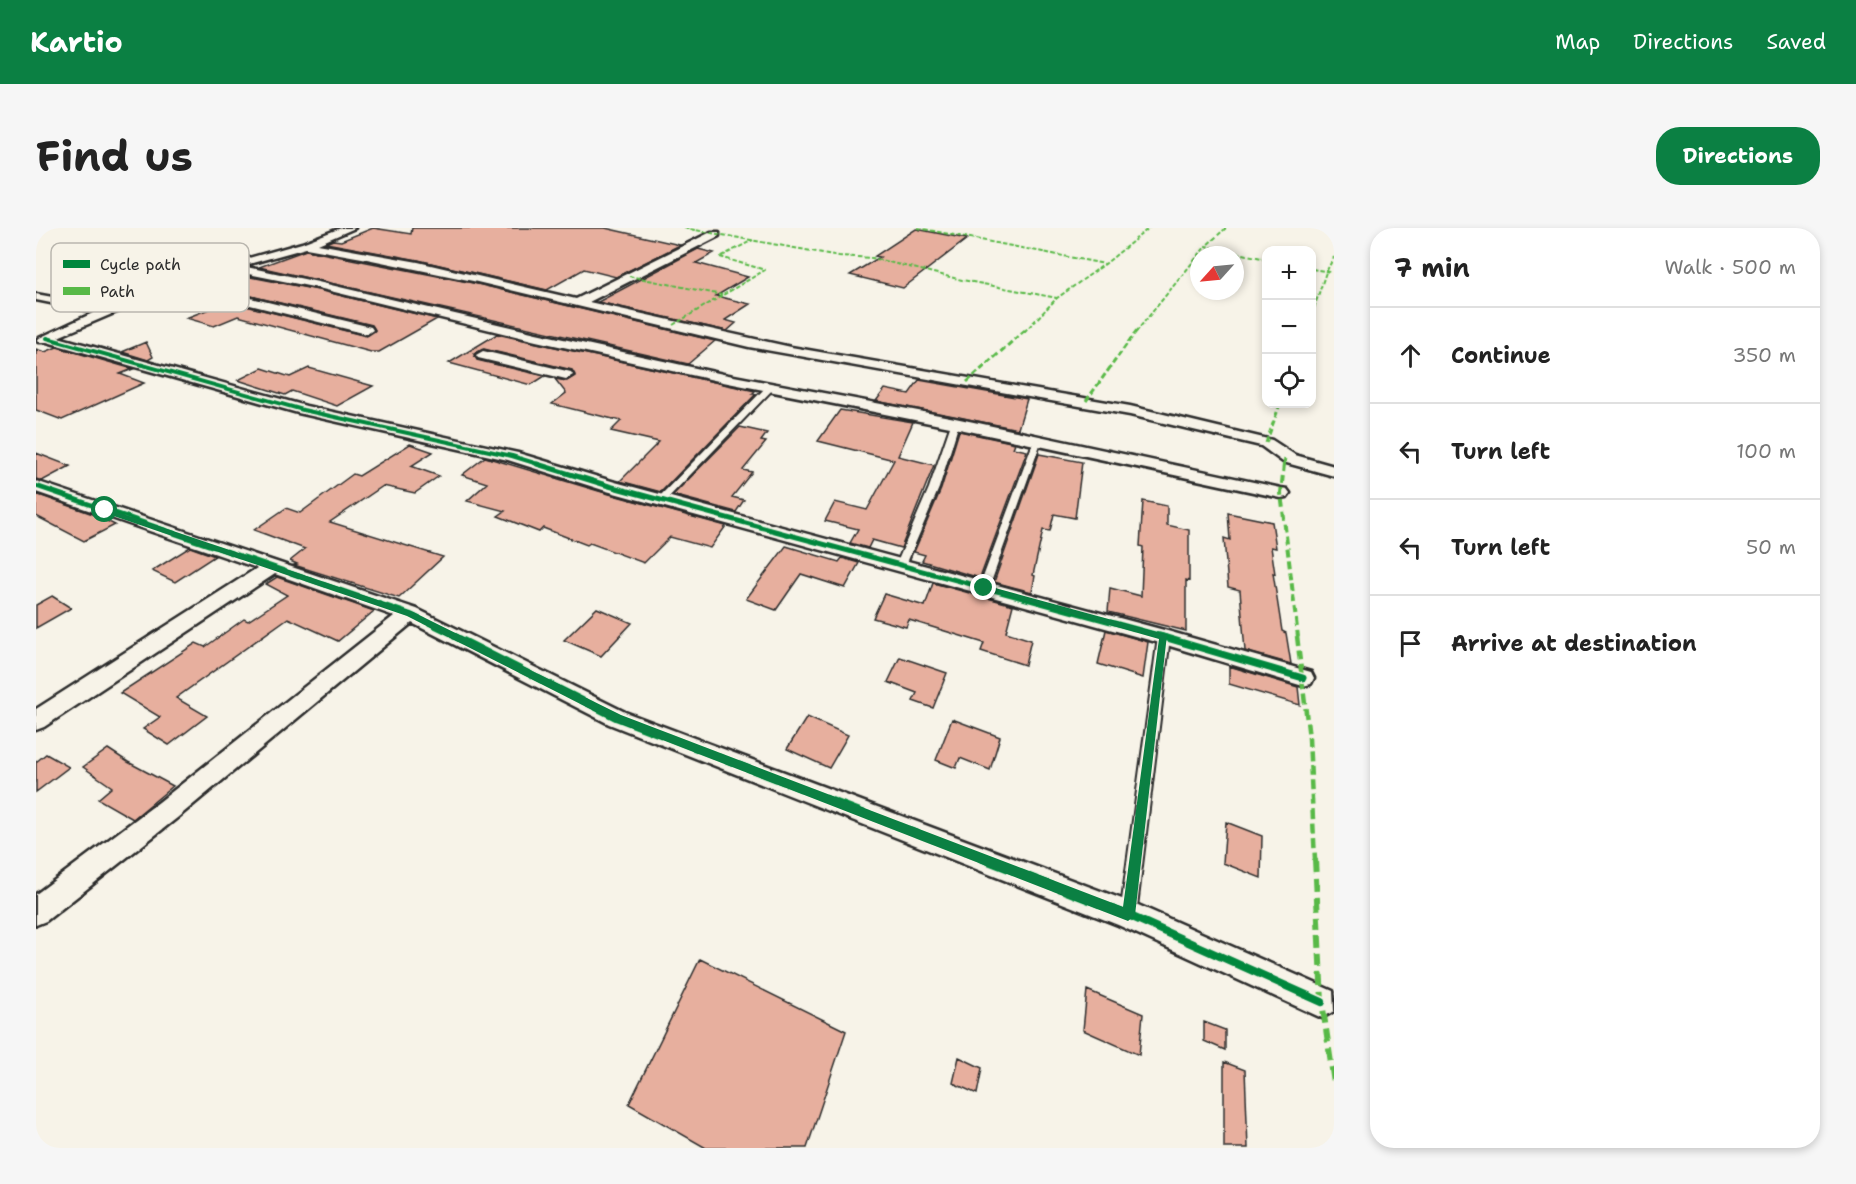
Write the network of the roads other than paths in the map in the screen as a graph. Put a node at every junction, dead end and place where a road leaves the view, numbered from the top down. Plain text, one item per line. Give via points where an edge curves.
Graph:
1 (350, 228) edge
2 (715, 234) dead end
3 (306, 244) junction
4 (249, 261) edge
5 (249, 271) edge
6 (36, 297) edge
7 (51, 300) edge
8 (249, 301) edge
9 (580, 302) junction
10 (106, 312) edge
11 (367, 330) dead end
12 (536, 337) junction
13 (41, 340) edge
14 (483, 355) dead end
15 (502, 359) junction
16 (566, 375) dead end
17 (770, 388) junction
18 (955, 423) junction
19 (1037, 442) junction
20 (1334, 471) edge
21 (36, 486) edge
22 (1281, 493) dead end
23 (662, 499) junction
24 (902, 565) junction
25 (273, 566) junction
26 (984, 588) junction
27 (410, 614) junction
28 (1164, 637) junction
29 (1303, 678) dead end
30 (36, 721) edge
31 (36, 911) edge
32 (1128, 915) junction
33 (1322, 1002) dead end

1 - 3 street
2 - 9 street
3 - 4 street
3 - 9 street
5 - 12 street
6 - 7 street
8 - 11 street
9 - 20 street via 790,351 1086,401 1266,443 1286,458
10 - 13 street
12 - 15 street
12 - 17 street
13 - 23 street via 303,410 512,456
14 - 15 street
15 - 16 street
17 - 18 street
17 - 23 lane
18 - 19 street
18 - 24 lane via 934,488
19 - 22 street
19 - 26 lane
21 - 25 street
23 - 24 street
24 - 26 street
25 - 27 street
25 - 30 street
26 - 28 street
27 - 31 street
27 - 32 street via 617,718
28 - 29 street
28 - 32 lane
32 - 33 street

